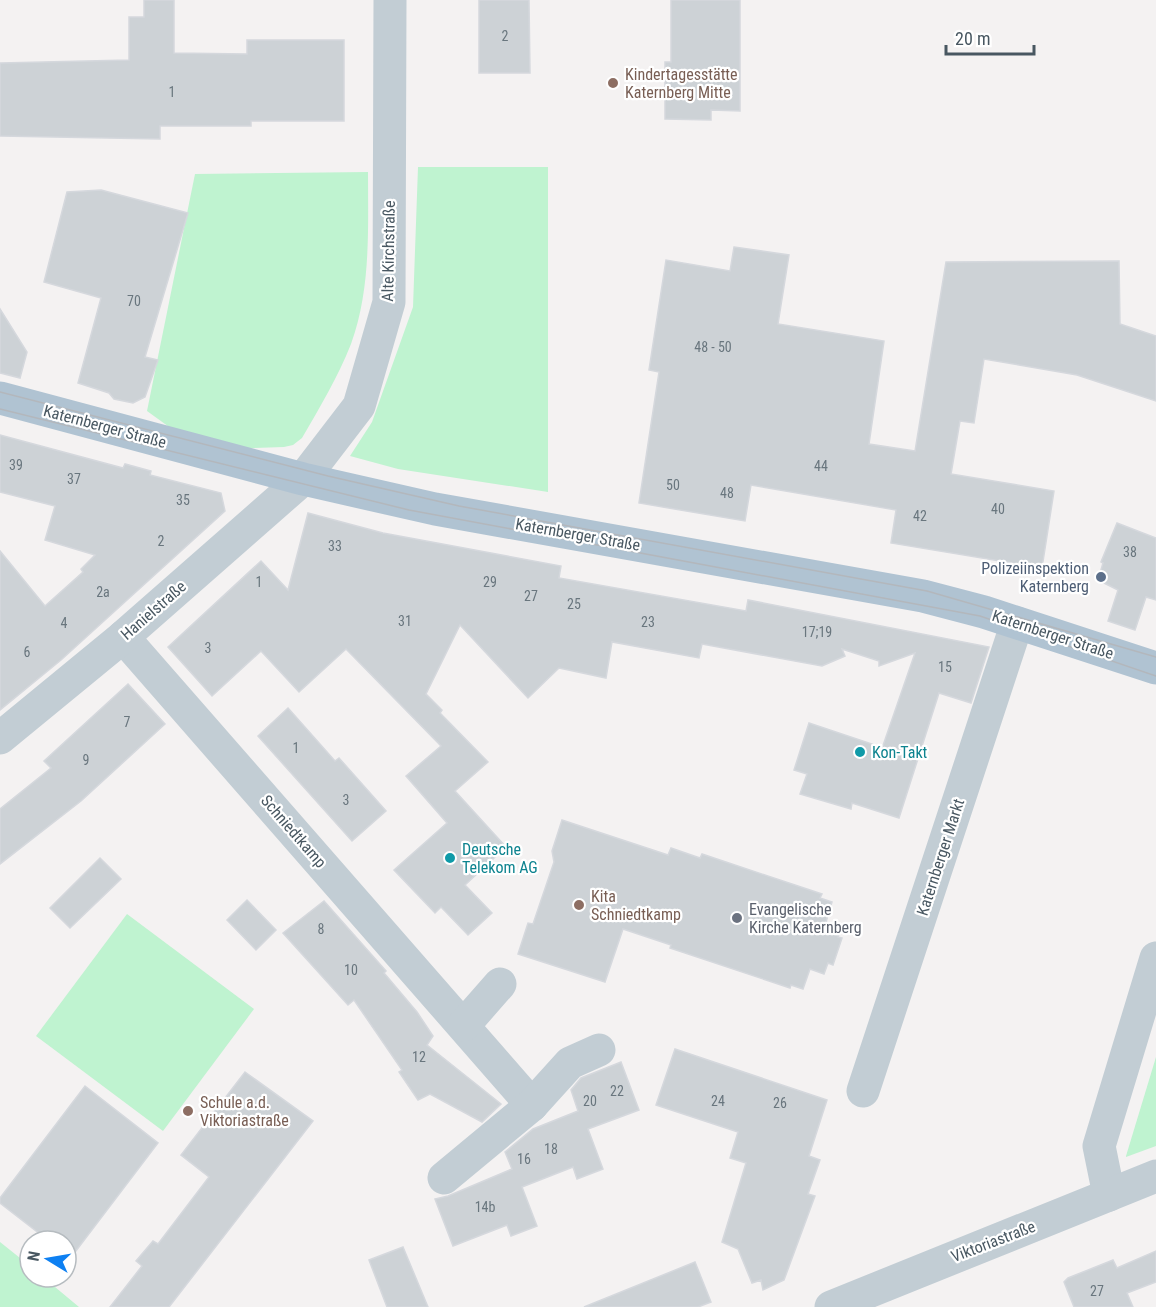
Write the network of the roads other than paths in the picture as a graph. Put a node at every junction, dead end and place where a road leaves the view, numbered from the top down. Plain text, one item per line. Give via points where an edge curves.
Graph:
1 (390, 0) edge
2 (0, 398) edge
3 (303, 479) junction
4 (1017, 623) junction
5 (123, 637) junction
6 (1156, 668) edge
7 (0, 738) edge
8 (1156, 958) edge
9 (500, 984) dead end
10 (464, 1025) junction
11 (599, 1050) dead end
12 (863, 1091) dead end
13 (532, 1106) junction
14 (1156, 1176) edge
15 (444, 1178) dead end
16 (1108, 1195) junction
17 (831, 1307) edge

1 - 3 street, Alte Kirchstraße via 389,302 359,406
2 - 3 main road, Katernberger Straße
3 - 4 main road, Katernberger Straße via 435,508 862,584
3 - 5 street, Hanielstraße
4 - 6 main road, Katernberger Straße
4 - 12 street, Katernberger Markt
5 - 7 street, Hanielstraße
5 - 10 street, Schniedtkamp
8 - 16 street via 1099,1146
9 - 10 street
10 - 13 street, Schniedtkamp
11 - 13 street via 570,1063
13 - 15 street
14 - 16 street, Viktoriastraße
16 - 17 street, Viktoriastraße

